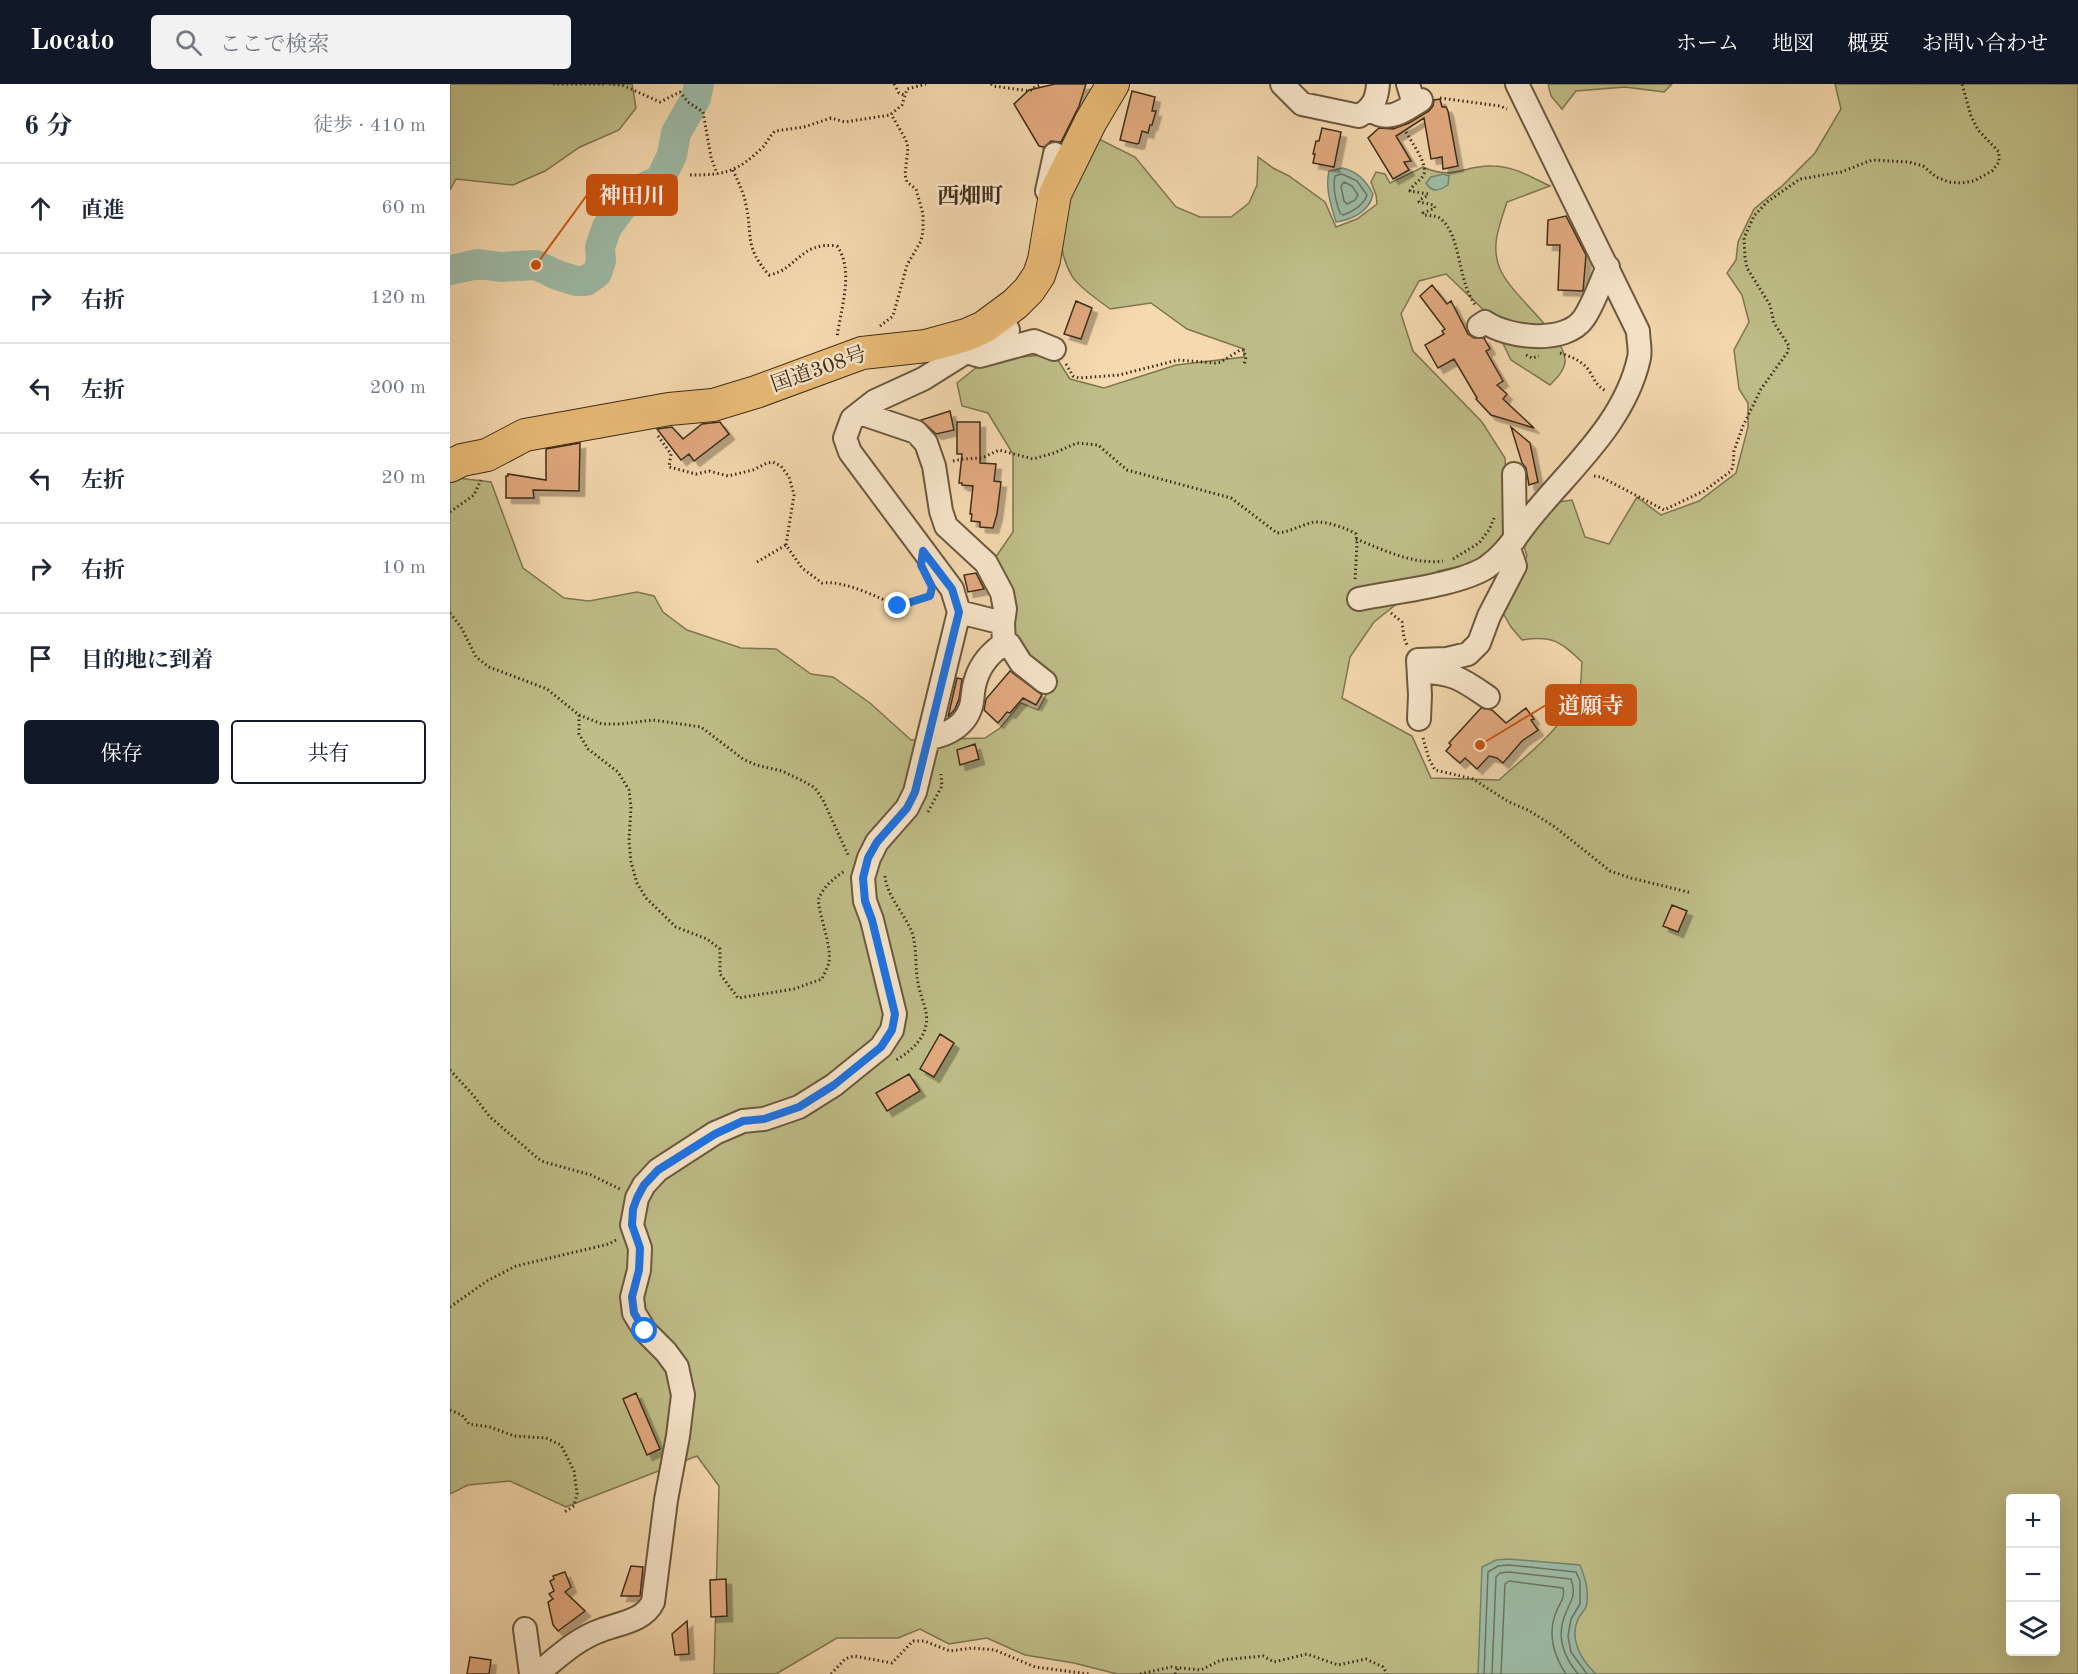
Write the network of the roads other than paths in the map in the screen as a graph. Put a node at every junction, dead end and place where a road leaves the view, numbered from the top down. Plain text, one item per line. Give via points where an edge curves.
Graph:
1 (1113, 84) edge
2 (1282, 84) edge
3 (1378, 84) edge
4 (1517, 84) edge
5 (1409, 101) edge
6 (1370, 110) junction
7 (1055, 154) dead end
8 (1052, 210) junction
9 (1608, 267) junction
10 (1482, 324) road end
11 (1018, 327) junction
12 (1054, 349) road end
13 (965, 353) junction
14 (860, 413) junction
15 (450, 466) edge
16 (1514, 482) road end
17 (1512, 544) junction
18 (1359, 599) road end
19 (959, 612) junction
20 (1003, 633) junction
21 (1418, 666) junction
22 (1045, 682) dead end
23 (1488, 697) dead end
24 (1419, 719) road end
25 (928, 743) junction
26 (525, 1629) dead end
27 (527, 1664) edge

1 - 8 highway, 国道308号 via 1055,194
2 - 6 street via 1302,104 1359,116
3 - 6 street
4 - 9 street
5 - 6 street via 1378,116
7 - 8 street via 1044,200
8 - 11 highway, 国道308号 via 1044,260 1029,290
9 - 10 street via 1583,320 1565,333 1528,337
9 - 17 street via 1638,331 1639,356 1632,380 1614,418
11 - 12 street via 1034,341
11 - 13 street
11 - 13 street via 980,356
11 - 15 highway, 国道308号 via 984,327 926,346 862,353 713,405 525,435 487,455
13 - 14 street
14 - 19 street via 852,419 845,438 850,452 952,589
14 - 20 street via 916,432 926,443 946,526 986,563 1002,593
16 - 17 street
17 - 18 street via 1486,568 1454,580
17 - 21 street via 1515,566 1479,643 1468,654
19 - 20 street
19 - 25 street
20 - 22 street via 1026,667
20 - 25 street via 981,667 972,703 961,724
21 - 23 street via 1457,676
21 - 24 street
25 - 27 street via 915,792 907,808 877,842 872,869 863,878 865,901 895,1014 892,1030 881,1047 834,1085 799,1107 764,1119 743,1121 715,1134 658,1170 637,1198 632,1225 640,1248 632,1297 634,1313 677,1367 683,1395 650,1609
26 - 27 street

